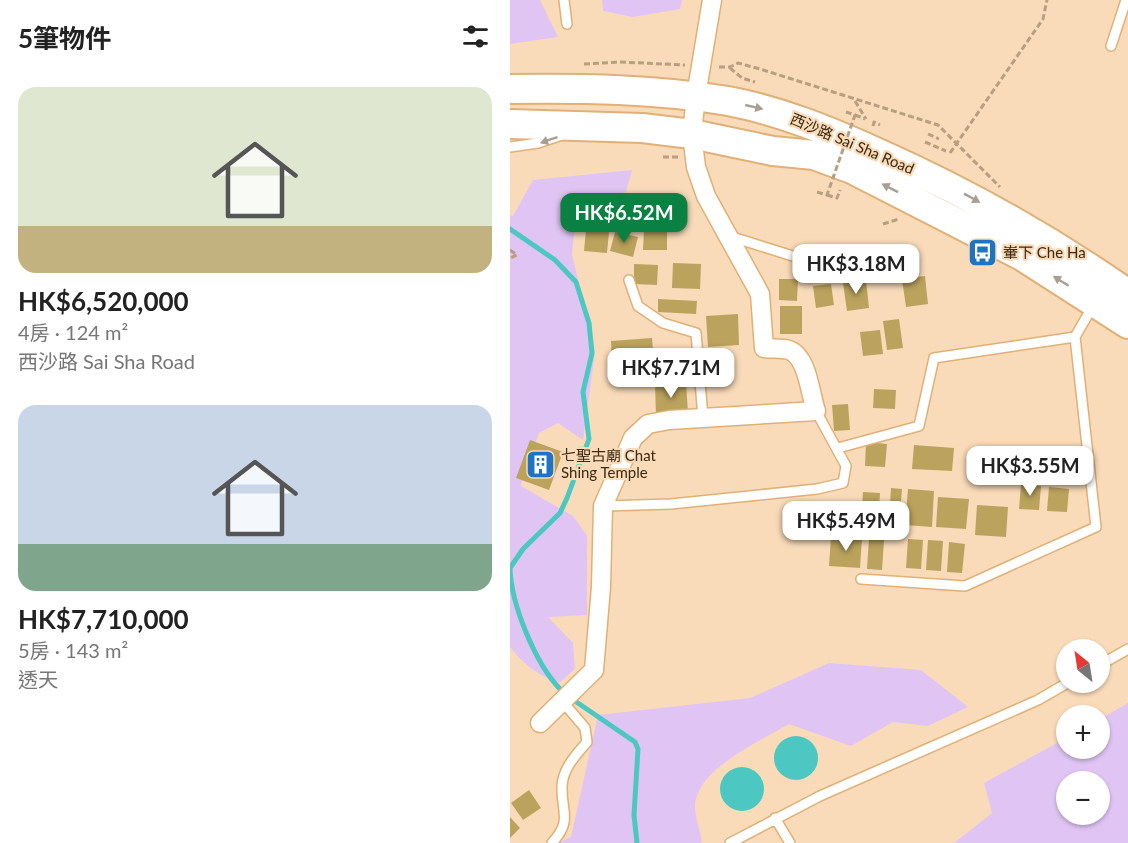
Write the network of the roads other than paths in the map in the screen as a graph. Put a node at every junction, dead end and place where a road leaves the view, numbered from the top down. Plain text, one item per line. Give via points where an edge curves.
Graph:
1 (564, 0) edge
2 (712, 0) edge
3 (1126, 0) edge
4 (567, 24) dead end
5 (1111, 46) dead end
6 (510, 90) edge
7 (694, 116) junction
8 (510, 124) edge
9 (586, 125) junction
10 (510, 147) edge
11 (727, 236) junction
12 (865, 257) dead end
13 (629, 280) dead end
14 (1128, 294) edge
15 (1095, 302) junction
16 (1128, 324) edge
17 (1075, 337) junction
18 (816, 411) junction
19 (703, 418) junction
20 (838, 448) junction
21 (603, 506) junction
22 (861, 579) dead end
23 (1128, 649) edge
24 (1110, 659) edge
25 (1056, 690) edge
26 (563, 702) junction
27 (540, 723) dead end
28 (775, 818) junction
29 (552, 843) edge
30 (730, 843) edge
31 (790, 843) edge

1 - 4 lane
2 - 7 street
3 - 5 lane
6 - 7 main road, 西沙路 Sai Sha Road via 568,90
7 - 9 main road, 西沙路 Sai Sha Road
7 - 11 street via 697,176
7 -> 14 main road, 西沙路 Sai Sha Road via 730,102 804,121 975,199
15 -> 7 main road, 西沙路 Sai Sha Road via 1007,248 852,169 814,155 773,151
8 - 9 main road, 西沙路 Sai Sha Road
9 -> 10 lane via 544,142
11 - 12 lane via 815,263
11 - 18 street via 760,294 764,348 789,350 798,357
13 - 19 lane via 638,306 663,323 696,333
15 - 16 main road, 西沙路 Sai Sha Road
15 - 17 lane
17 - 20 lane via 934,357 919,426
17 - 22 lane via 1096,527 965,586
18 - 19 street
18 - 20 lane
19 - 21 street via 648,424 633,438
20 - 21 lane via 846,466 843,483 671,504
21 - 26 street via 594,670
23 - 24 lane
25 - 28 lane
26 - 27 street
26 - 29 lane via 585,728 587,742 568,766 562,786 566,815 561,833
28 - 30 lane
28 - 31 lane

